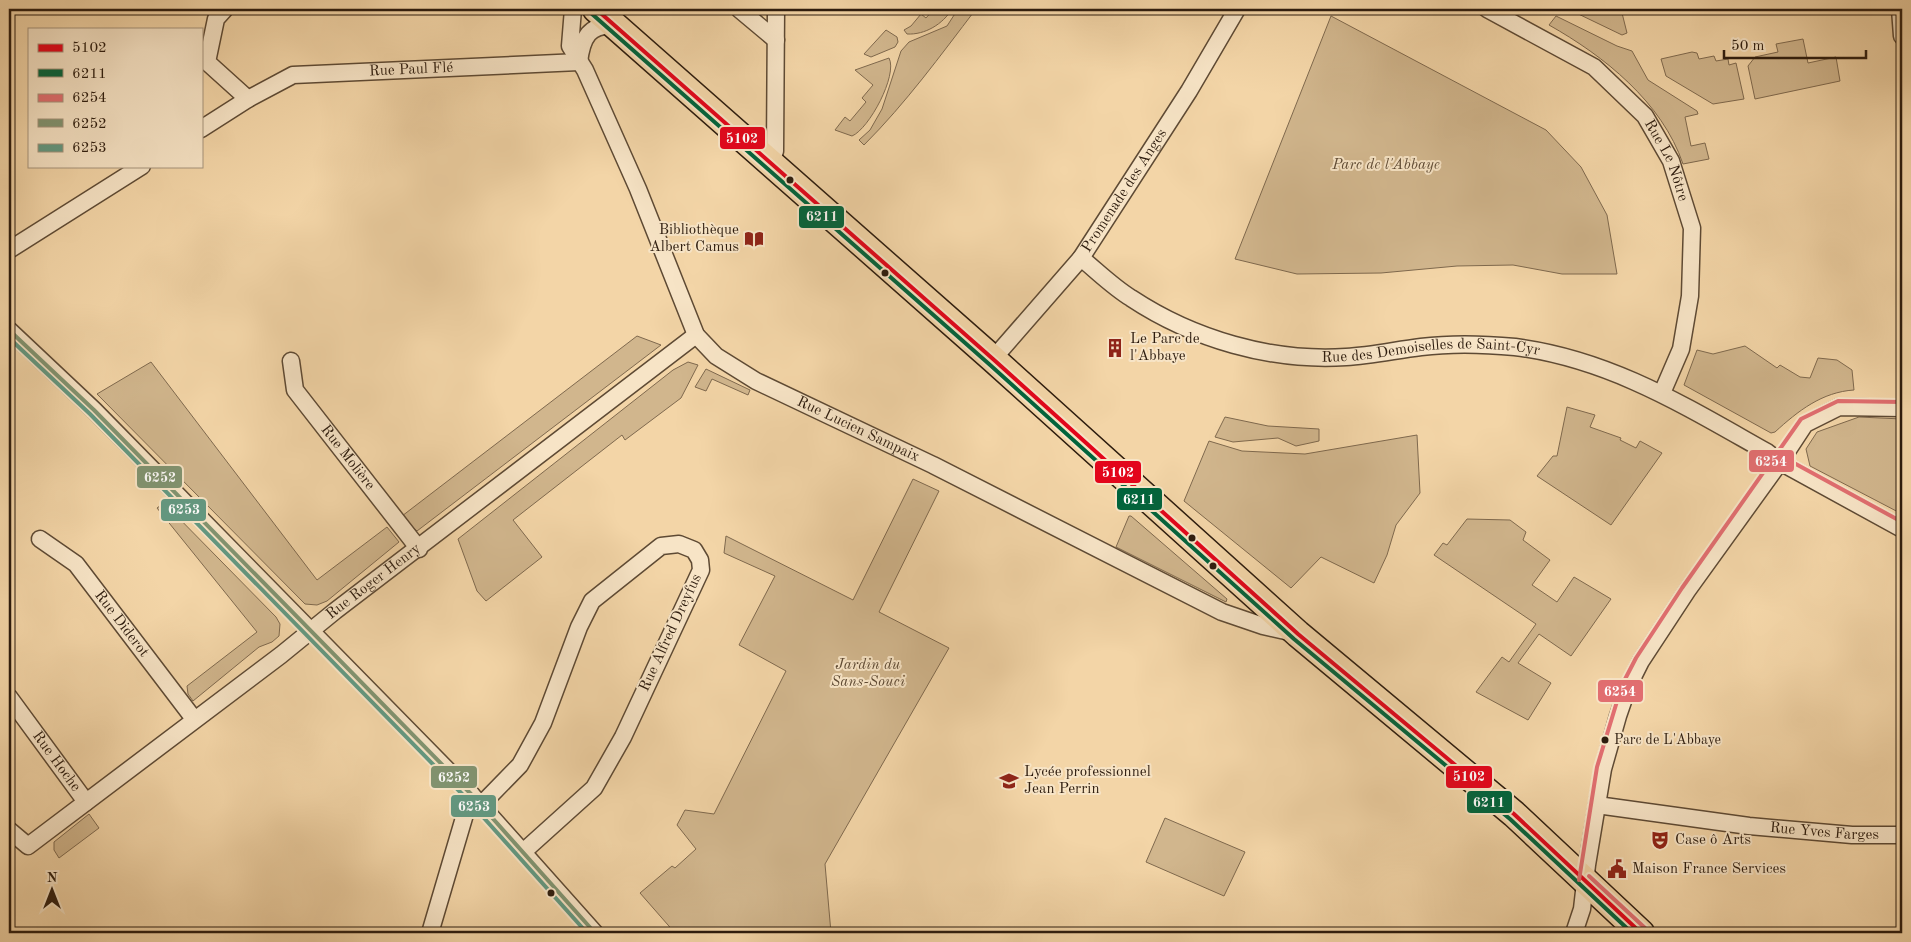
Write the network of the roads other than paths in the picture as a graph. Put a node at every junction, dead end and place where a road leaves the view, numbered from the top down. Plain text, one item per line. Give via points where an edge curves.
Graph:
1 (225, 9) edge
2 (573, 9) edge
3 (596, 9) edge
4 (739, 9) edge
5 (776, 9) edge
6 (1237, 9) edge
7 (1487, 9) edge
8 (1900, 9) edge
9 (616, 26) junction
10 (1902, 36) edge
11 (776, 40) junction
12 (579, 62) junction
13 (248, 99) junction
14 (202, 128) edge
15 (771, 163) junction
16 (139, 168) edge
17 (9, 250) edge
18 (1081, 258) junction
19 (9, 330) edge
20 (696, 335) junction
21 (993, 359) junction
22 (291, 361) dead end
23 (1662, 392) junction
24 (1902, 408) edge
25 (1780, 462) junction
26 (1902, 529) edge
27 (40, 538) dead end
28 (419, 549) junction
29 (310, 630) junction
30 (1298, 634) junction
31 (9, 697) edge
32 (194, 719) junction
33 (476, 799) junction
34 (86, 802) junction
35 (1597, 805) junction
36 (9, 830) edge
37 (1902, 834) edge
38 (523, 852) junction
39 (1585, 881) junction
40 (430, 933) edge
41 (595, 933) edge
42 (1574, 933) edge
43 (1641, 933) edge

1 - 13 street via 216,19 207,62
2 - 12 street, Rue Lucien Sampaix via 570,46
3 - 9 main road
4 - 11 street
5 - 11 street
6 - 18 street, Promenade des Anges via 1189,91
7 - 23 street, Rue Le Nôtre via 1594,67 1645,116 1671,161 1692,228 1690,296 1681,349
8 - 10 street
9 - 12 street via 602,24 591,31 581,45
9 - 15 main road
11 - 15 street via 775,151
12 - 13 street, Rue Paul Flé via 293,75
12 - 20 street, Rue Lucien Sampaix via 638,189
13 - 14 street, Rue Paul Flé
15 - 21 main road
16 - 17 street
18 - 21 street, Promenade des Anges
18 - 23 street, Rue des Demoiselles de Saint-Cyr via 1130,297 1164,317 1234,345 1311,357 1344,358 1422,347 1479,344 1517,348 1600,366
19 - 29 street via 94,410
20 - 28 street, Rue Roger Henry
20 - 30 street, Rue Lucien Sampaix via 716,356 756,380 933,465 1222,612
21 - 30 main road
22 - 28 street, Rue Molière via 295,390
23 - 25 street, Rue des Demoiselles de Saint-Cyr
24 - 25 street via 1839,407 1805,424
25 - 26 street, Rue des Demoiselles de Saint-Cyr
25 - 35 street via 1641,661 1618,716
27 - 32 street, Rue Diderot via 76,564
28 - 29 street, Rue Roger Henry
29 - 32 street, Rue Roger Henry
29 - 33 street
30 - 39 main road via 1514,814
31 - 34 street, Rue Hoche
32 - 34 street, Rue Roger Henry
33 - 38 street
33 - 38 street, Rue Alfred Dreyfus via 520,765 543,723 592,601 661,546 679,544 694,550 701,570 622,737 594,788
33 - 40 street
34 - 36 street, Rue Roger Henry via 28,846
35 - 37 street, Rue Yves Farges via 1749,826 1852,835
35 - 39 street
38 - 41 street
39 - 42 street via 1582,909
39 - 43 main road

